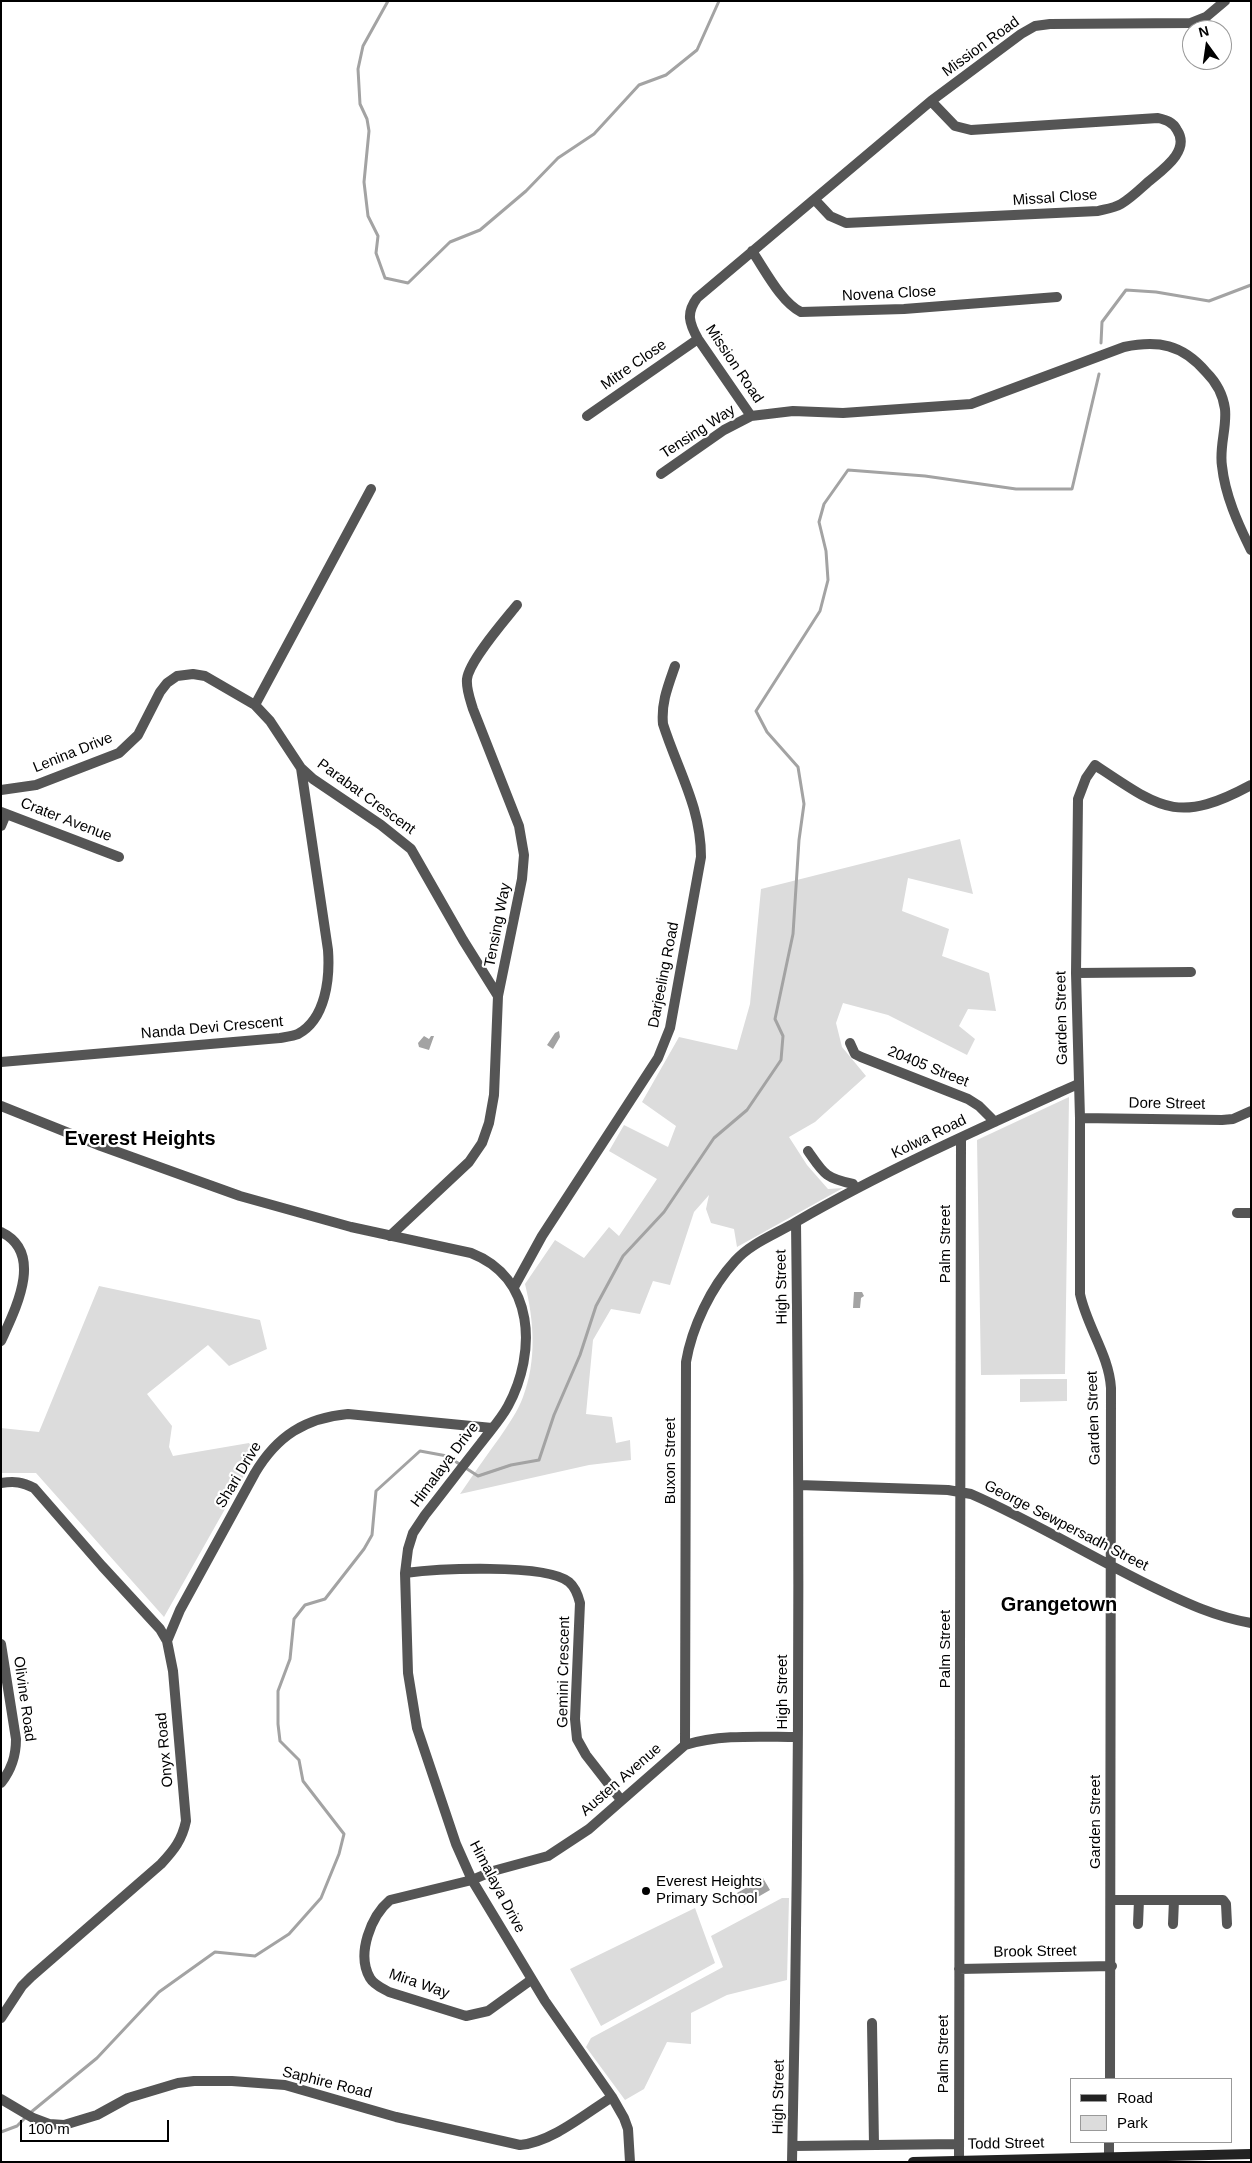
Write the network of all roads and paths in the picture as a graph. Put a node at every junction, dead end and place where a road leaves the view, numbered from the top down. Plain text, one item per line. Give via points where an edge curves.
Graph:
1 (1224, 1) edge
2 (931, 101) junction
3 (816, 200) junction
4 (752, 251) junction
5 (1057, 297) dead end
6 (698, 339) junction
7 (587, 416) dead end
8 (751, 416) junction
9 (661, 474) dead end
10 (371, 489) dead end
11 (1251, 550) edge
12 (517, 605) dead end
13 (675, 666) dead end
14 (177, 676) joint
15 (255, 705) junction
16 (301, 768) junction
17 (1251, 785) edge
18 (1, 790) edge
19 (4, 813) edge
20 (1, 826) edge
21 (119, 857) dead end
22 (1191, 972) dead end
23 (1076, 973) junction
24 (498, 996) junction
25 (850, 1043) dead end
26 (1, 1062) edge
27 (1078, 1084) junction
28 (1, 1106) edge
29 (1251, 1111) edge
30 (1080, 1118) junction
31 (995, 1122) junction
32 (961, 1139) junction
33 (808, 1151) dead end
34 (856, 1189) junction
35 (1237, 1213) dead end
36 (1251, 1213) edge
37 (796, 1222) junction
38 (1, 1232) edge
39 (390, 1236) junction
40 (514, 1287) junction
41 (1, 1341) edge
42 (492, 1428) junction
43 (1, 1483) edge
44 (799, 1485) junction
45 (961, 1492) junction
46 (1111, 1567) junction
47 (404, 1572) junction
48 (1251, 1623) edge
49 (167, 1641) junction
50 (1, 1644) edge
51 (797, 1737) junction
52 (685, 1745) junction
53 (1, 1783) edge
54 (621, 1800) junction
55 (472, 1880) junction
56 (1111, 1900) junction
57 (1139, 1900) junction
58 (1174, 1900) junction
59 (1138, 1924) dead end
60 (1173, 1924) dead end
61 (1227, 1924) dead end
62 (1112, 1966) junction
63 (960, 1968) junction
64 (531, 1980) junction
65 (1, 2018) edge
66 (872, 2023) dead end
67 (1110, 2078) edge
68 (612, 2097) junction
69 (1, 2099) edge
70 (1109, 2143) edge
71 (959, 2144) junction
72 (874, 2145) junction
73 (793, 2146) junction
74 (1251, 2154) edge
75 (1109, 2157) junction
76 (959, 2160) junction
77 (630, 2162) edge
78 (792, 2162) edge
79 (912, 2162) edge

1 - 2 street, Mission Road via 1206,17 1191,22 1035,26
2 - 3 street, Mission Road
2 - 3 street, Missal Close via 955,126 972,130 1158,118 1175,126 1180,146 1168,166 1130,198 1098,211 852,223 830,216
3 - 4 street, Mission Road
4 - 5 street, Novena Close via 786,300 801,312
4 - 6 street, Mission Road via 697,298 691,307 688,316 690,326
6 - 7 street, Mitre Close
6 - 8 street, Mission Road
8 - 9 street, Tensing Way via 724,430
8 - 11 street, Mission Road via 793,410 844,413 971,404 1124,347 1144,343 1166,345 1185,352 1199,363 1214,380 1222,396 1225,410 1222,468 1232,508
10 - 15 street
12 - 24 street, Tensing Way via 467,677 467,691 473,709 523,840 522,879
13 - 40 street, Darjeeling Road via 662,711 669,742 696,812 701,857 670,1028 658,1058 542,1236
14 - 15 street, Parabat Crescent via 205,676
14 - 18 street, Lenina Drive via 160,692 138,735 119,753 43,782
15 - 16 street, Parabat Crescent via 282,736
16 - 24 street, Parabat Crescent via 313,780 411,849
16 - 26 street, Nanda Devi Crescent via 330,972 318,1013 308,1027 280,1038
17 - 23 street, Garden Street via 1212,804 1182,808 1162,805 1141,796 1095,765 1078,799
19 - 20 street
19 - 21 street, Crater Avenue
22 - 23 street
23 - 27 street, Garden Street
24 - 39 street, Tensing Way via 494,1094 482,1143 469,1162
25 - 31 street, 20405 Street via 852,1050 861,1057 968,1100
27 - 30 street, Garden Street
27 - 31 street, Kolwa Road
28 - 39 street, Himalaya Drive via 240,1196
29 - 30 street, Dore Street via 1222,1120
30 - 46 street, Garden Street via 1080,1294 1086,1318 1110,1373
31 - 32 street, Kolwa Road
32 - 34 street, Kolwa Road
32 - 45 street, Palm Street
33 - 34 street via 826,1175 853,1184
34 - 37 street, Kolwa Road
35 - 36 street
37 - 44 street, High Street
37 - 52 street, Buxon Street via 736,1260 711,1298 690,1343 686,1371
38 - 41 street via 14,1240 24,1264 18,1303
39 - 40 street, Himalaya Drive via 488,1259
40 - 42 street, Himalaya Drive via 524,1312 524,1360 508,1407
42 - 47 street, Himalaya Drive via 413,1533
42 - 49 street, Shari Drive via 348,1414 313,1421 278,1442 266,1454 250,1482 180,1610
43 - 49 street, Onyx Road via 14,1481 34,1488 160,1629
44 - 45 street, George Sewpersadh Street
44 - 51 street, High Street
45 - 46 street, George Sewpersadh Street via 985,1500
45 - 63 street, Palm Street
46 - 48 street, George Sewpersadh Street via 1203,1611
46 - 56 street, Garden Street
47 - 54 street, Gemini Crescent via 464,1568 540,1572 570,1582 580,1602 577,1739
47 - 55 street, Himalaya Drive via 408,1673 417,1728 456,1844
49 - 65 street, Onyx Road via 173,1671 185,1804 183,1834 176,1848 161,1864 22,1986
50 - 53 street, Olivine Road via 16,1751 14,1763
51 - 52 street, Austen Avenue via 722,1737
51 - 73 street, High Street
52 - 54 street, Austen Avenue
54 - 55 street, Austen Avenue via 589,1829 548,1856
55 - 64 street, Himalaya Drive
55 - 64 street, Mira Way via 390,1900 380,1909 372,1921 366,1947 366,1970 371,1980 389,1992 466,2016 488,2011
56 - 57 street
56 - 62 street, Garden Street
57 - 58 street
57 - 59 street
58 - 60 street
58 - 61 street via 1224,1901
62 - 63 street, Brook Street
62 - 67 street, Garden Street
63 - 71 street, Palm Street
64 - 68 street, Himalaya Drive
66 - 72 street
68 - 69 street, Saphire Road via 546,2139 520,2145 396,2117 301,2089 232,2081 194,2081 158,2088 128,2098 97,2115 64,2125 33,2118
68 - 77 street, Himalaya Drive via 628,2129
70 - 75 street
71 - 72 street
71 - 76 street, Palm Street
72 - 73 street
73 - 78 street, High Street
74 - 75 street, Todd Street
75 - 76 street, Todd Street
76 - 79 street, Todd Street

